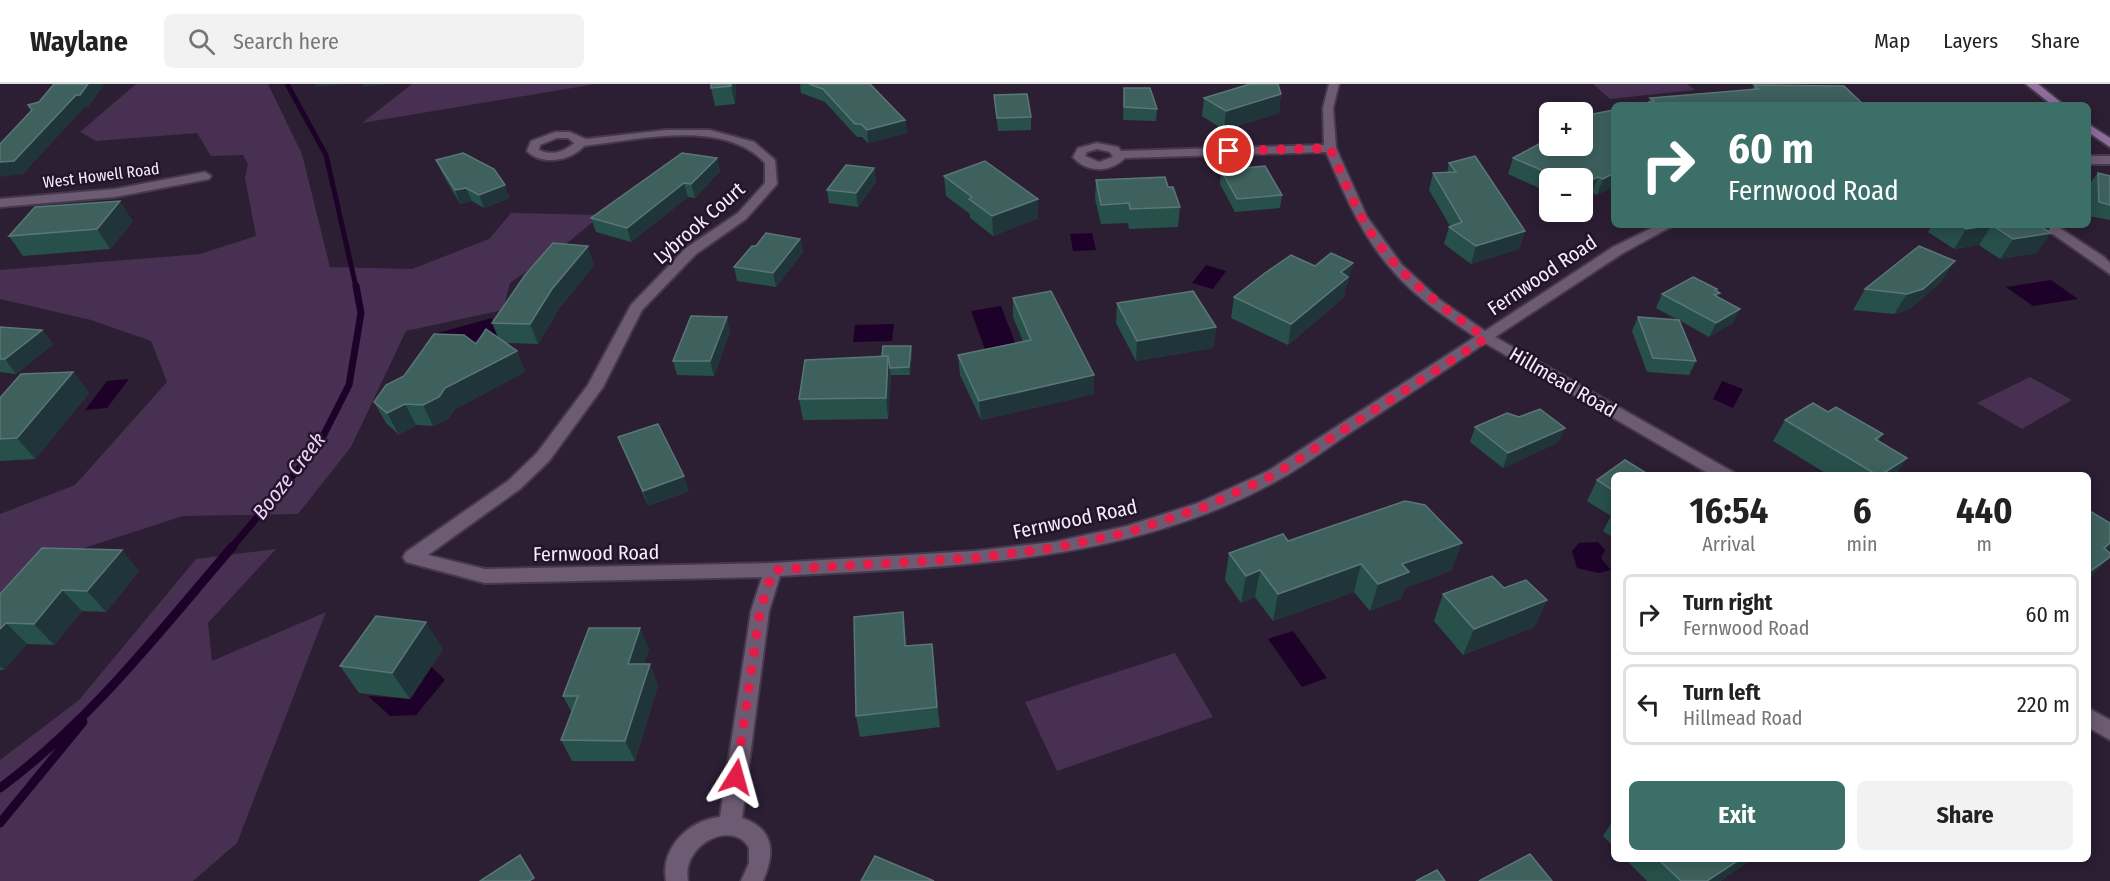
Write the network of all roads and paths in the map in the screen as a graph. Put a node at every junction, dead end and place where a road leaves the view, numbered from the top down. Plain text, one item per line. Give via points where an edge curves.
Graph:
1 (1334, 84) edge
2 (2031, 84) edge
3 (2055, 102) edge
4 (2091, 129) edge
5 (580, 143) dead end
6 (2110, 144) edge
7 (1330, 148) junction
8 (1118, 155) dead end
9 (2091, 160) edge
10 (2110, 160) edge
11 (206, 176) dead end
12 (0, 204) edge
13 (1662, 228) edge
14 (2051, 228) edge
15 (2110, 270) edge
16 (1486, 338) junction
17 (1720, 472) edge
18 (412, 557) joint
19 (773, 570) junction
20 (2091, 718) edge
21 (2110, 731) edge
22 (730, 824) junction
23 (677, 881) edge
24 (752, 881) edge

1 - 7 street, Hillmead Road via 1328,108
2 - 3 main road
4 - 6 main road
5 - 18 street, Lybrook Court via 683,133 721,135 752,144 771,162 771,184 742,216 691,251 636,308 595,387 543,456 514,484
7 - 8 street
7 - 16 street, Hillmead Road via 1361,217 1397,268 1435,303
9 - 10 street
11 - 12 street, West Howell Road via 116,193
13 - 16 street, Fernwood Road via 1618,250
14 - 15 street
16 - 17 street, Hillmead Road
16 - 19 street, Fernwood Road via 1274,475 1204,507 1129,532 1054,548 975,558
18 - 19 street, Fernwood Road via 485,576
19 - 22 street via 760,611
20 - 21 street
22 - 23 street via 716,825 691,838 676,862
22 - 24 street via 743,827 760,844 758,871

